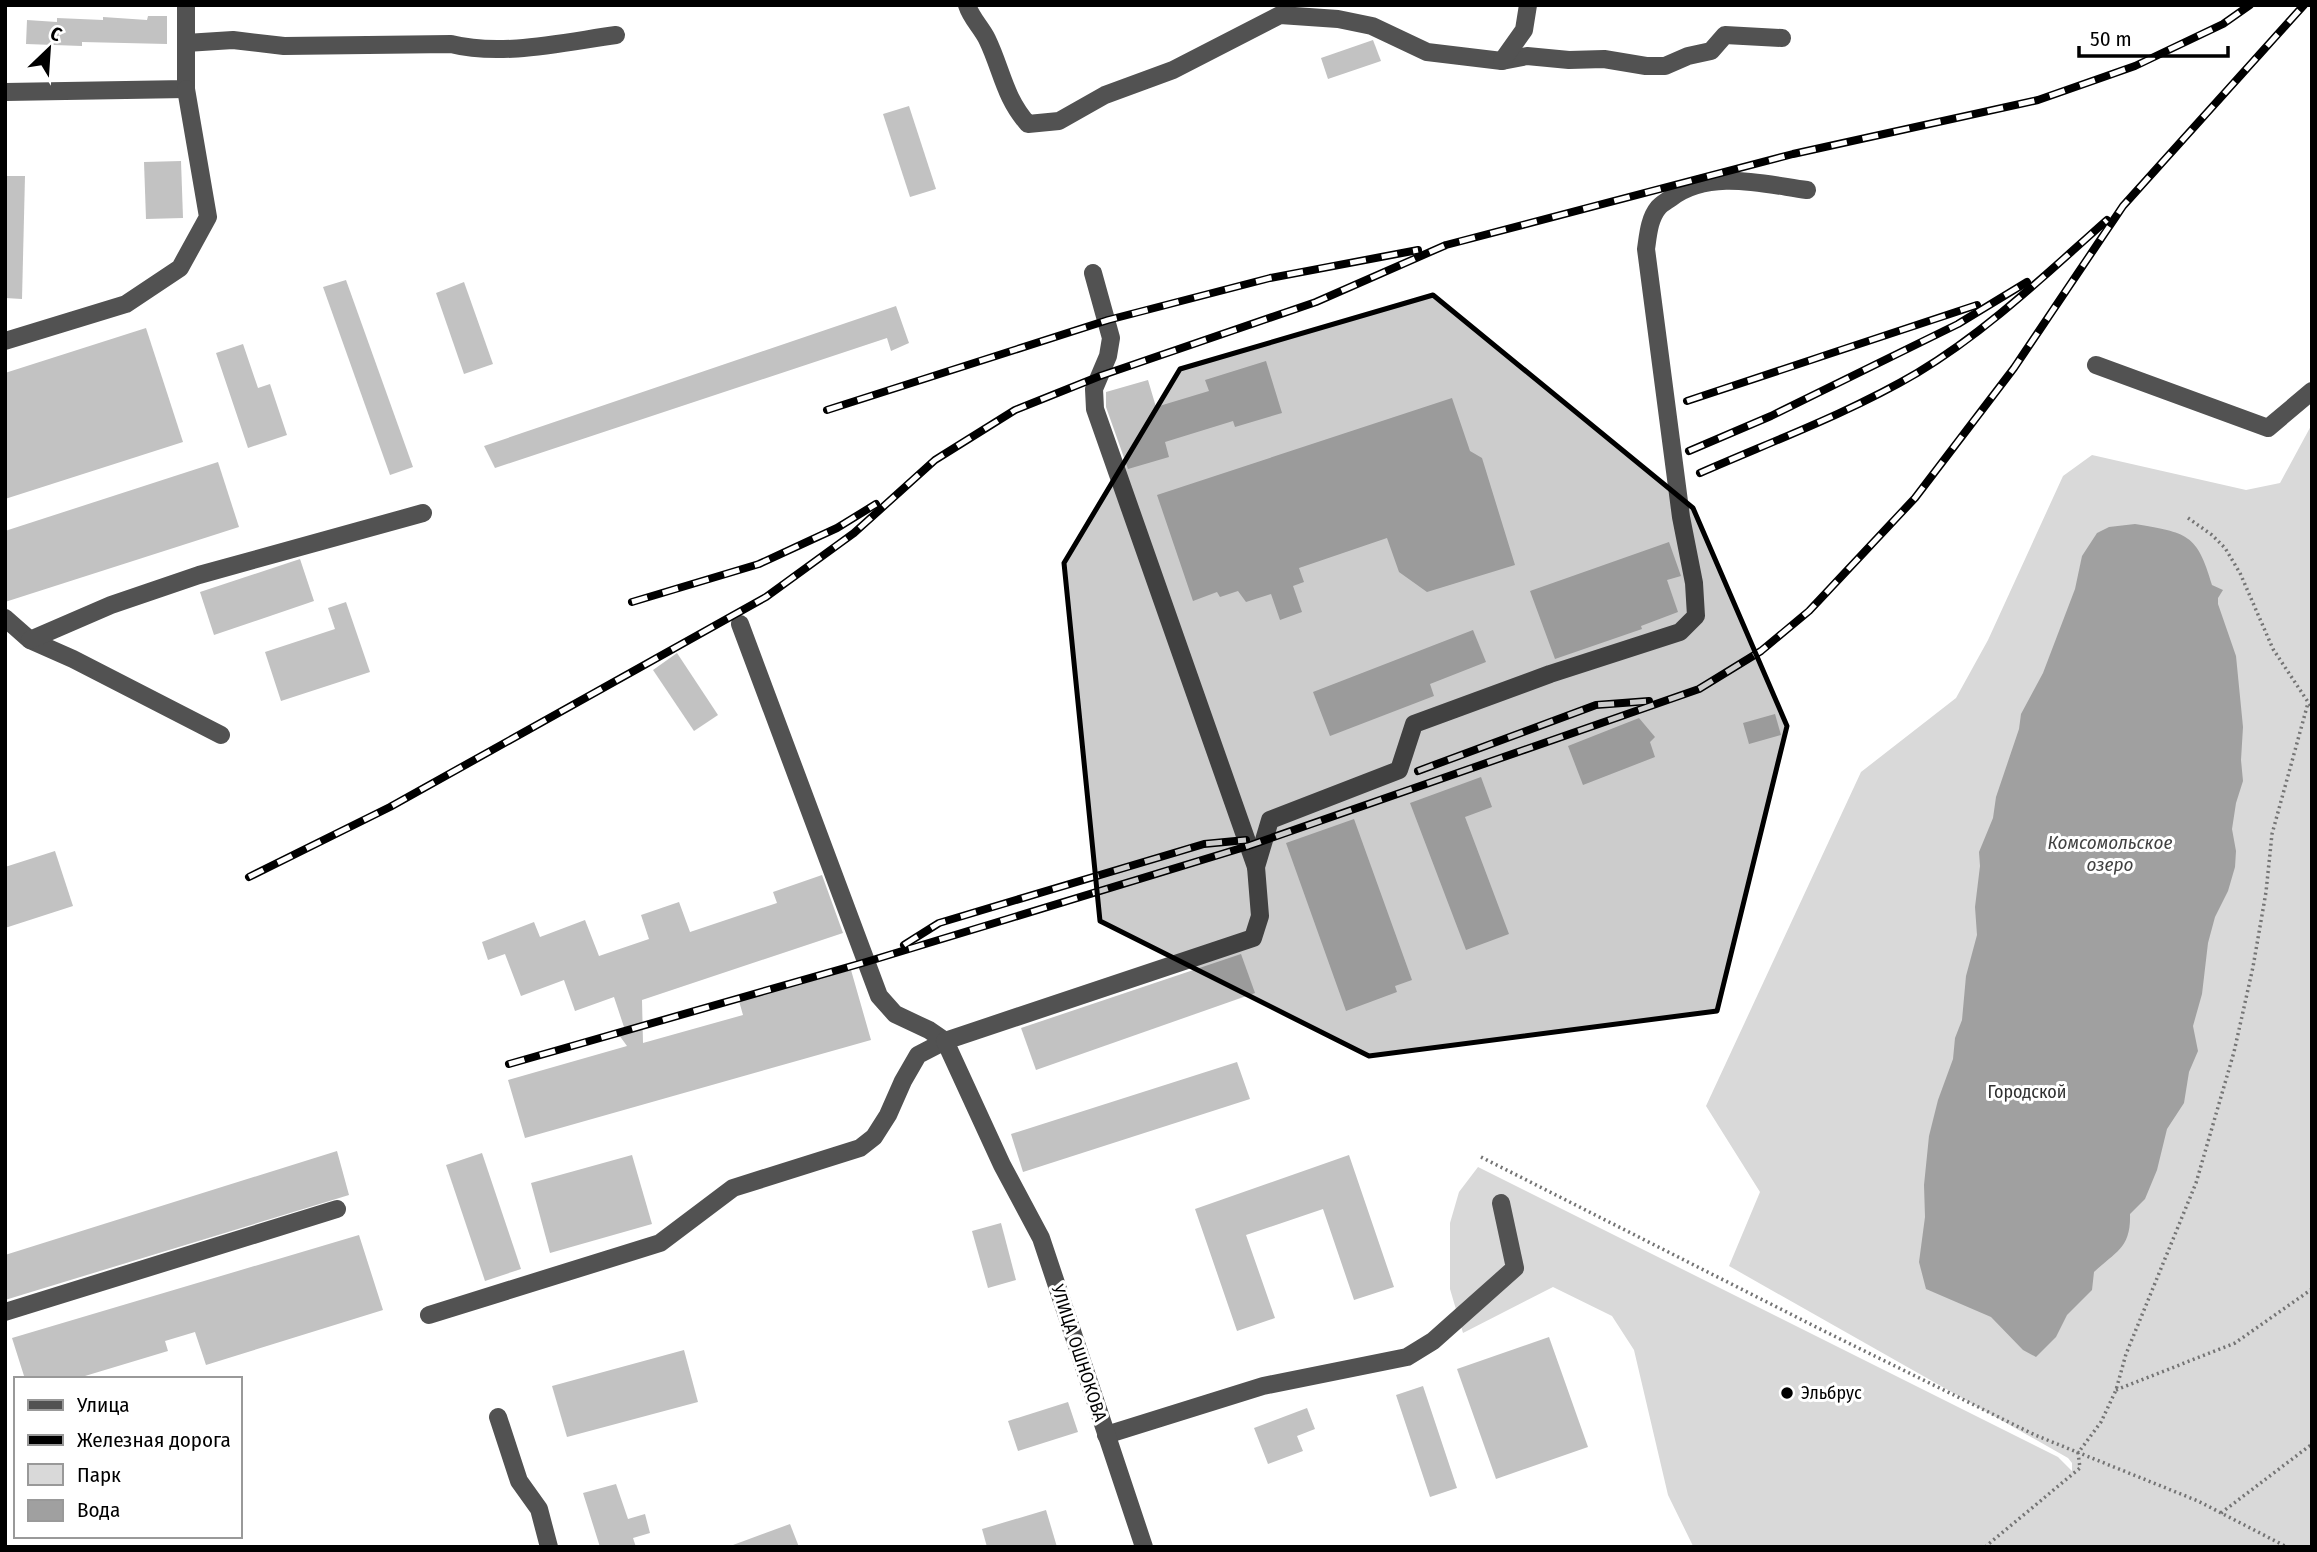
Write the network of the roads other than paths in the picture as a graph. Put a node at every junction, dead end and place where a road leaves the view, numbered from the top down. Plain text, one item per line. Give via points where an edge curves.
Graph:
1 (186, 5) edge
2 (967, 5) edge
3 (1528, 5) edge
4 (616, 35) dead end
5 (1782, 38) dead end
6 (186, 43) junction
7 (1502, 61) junction
8 (186, 89) junction
9 (5, 92) edge
10 (1807, 190) dead end
11 (1093, 273) dead end
12 (5, 341) edge
13 (2096, 365) dead end
14 (2312, 391) edge
15 (423, 513) dead end
16 (5, 618) edge
17 (740, 624) dead end
18 (30, 640) junction
19 (221, 735) dead end
20 (1256, 867) junction
21 (945, 1041) junction
22 (1501, 1203) dead end
23 (337, 1209) dead end
24 (5, 1312) edge
25 (429, 1315) dead end
26 (498, 1417) dead end
27 (1106, 1435) junction
28 (549, 1547) edge
29 (1144, 1547) edge

1 - 6 street
2 - 7 street via 987,38 1003,85 1028,124 1059,121 1105,95 1173,70 1280,15 1372,26 1427,51
3 - 7 street via 1524,30
4 - 6 street via 474,50 452,44 284,47 233,40
5 - 7 street via 1725,35 1711,51 1665,66 1527,56
6 - 8 street
8 - 9 street
8 - 12 street via 208,217 180,268 126,304
10 - 20 street via 1703,182 1658,208 1650,226 1646,249 1696,616 1680,632 1413,724 1399,770 1270,820
11 - 20 street via 1111,338 1094,389 1095,409
13 - 14 street via 2268,428
15 - 18 street via 111,604
16 - 18 street
17 - 21 street via 879,996 895,1014
18 - 19 street
20 - 21 street via 1260,916 1253,938
21 - 25 street via 918,1055 888,1115 874,1137 860,1148 733,1188 660,1243
21 - 27 street, УЛИЦА ОШНОКОВА via 1002,1166 1041,1238
22 - 27 street via 1515,1268 1433,1341 1407,1357 1262,1386
23 - 24 street
26 - 28 street via 519,1480 539,1509
27 - 29 street, УЛИЦА ОШНОКОВА

